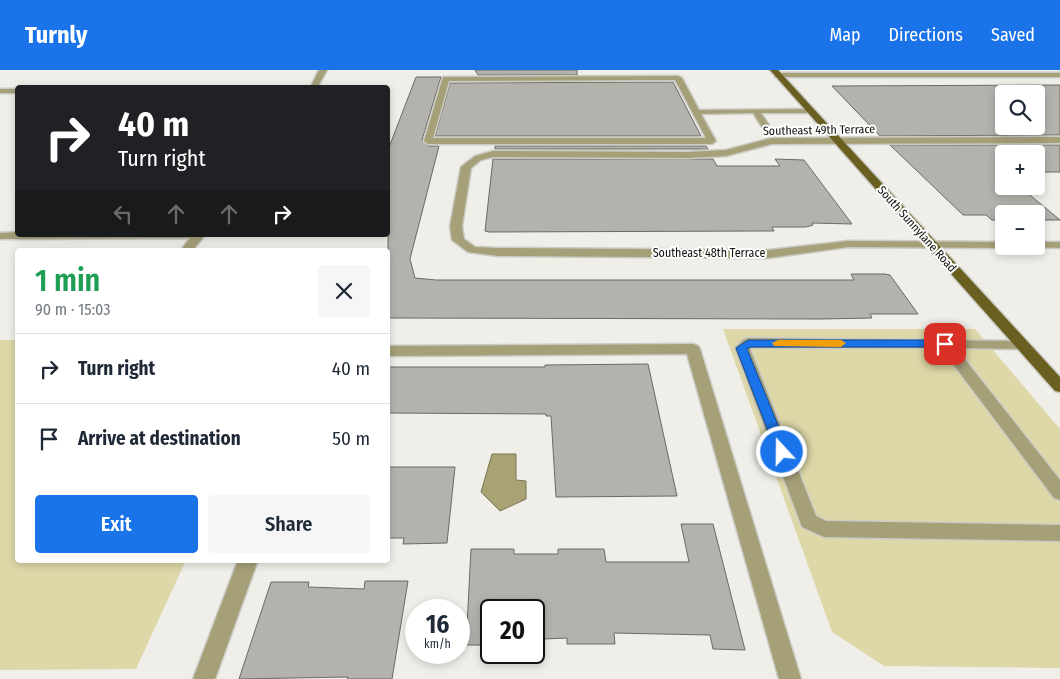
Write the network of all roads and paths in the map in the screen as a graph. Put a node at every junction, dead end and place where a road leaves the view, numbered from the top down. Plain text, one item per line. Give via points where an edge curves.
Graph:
1 (323, 70) edge
2 (776, 73) edge
3 (1060, 75) edge
4 (315, 85) edge
5 (0, 91) edge
6 (15, 91) edge
7 (754, 111) junction
8 (811, 111) junction
9 (696, 112) junction
10 (764, 125) dead end
11 (837, 140) junction
12 (1060, 140) edge
13 (460, 200) joint
14 (0, 236) edge
15 (15, 236) edge
16 (197, 237) edge
17 (932, 245) junction
18 (995, 245) edge
19 (1045, 245) edge
20 (1060, 245) edge
21 (189, 248) edge
22 (945, 344) junction
23 (1021, 344) junction
24 (390, 351) edge
25 (1060, 388) edge
26 (1060, 493) edge
27 (1060, 533) edge
28 (247, 563) edge
29 (204, 679) edge
30 (790, 679) edge

1 - 4 street
2 - 3 street
2 - 8 main road, South Sunnylane Road
5 - 6 street
7 - 8 street
7 - 9 street
7 - 10 street
8 - 11 main road, South Sunnylane Road
9 - 9 street via 712,141 428,141 446,78 678,78
11 - 12 street, Southeast 49th Terrace
11 - 13 street, Southeast 49th Terrace via 772,141 708,155 493,154 478,158 466,167
11 - 17 main road, South Sunnylane Road
13 - 17 street, Southeast 48th Terrace via 456,226 458,240 472,250 769,254 848,244
14 - 15 street
16 - 21 street
17 - 18 street, Southeast 48th Terrace
17 - 23 main road, South Sunnylane Road
19 - 20 street
22 - 23 street
22 - 26 street
22 - 27 street via 748,343 742,348 809,521 824,529
23 - 25 main road, South Sunnylane Road
24 - 30 street via 692,350
28 - 29 street

